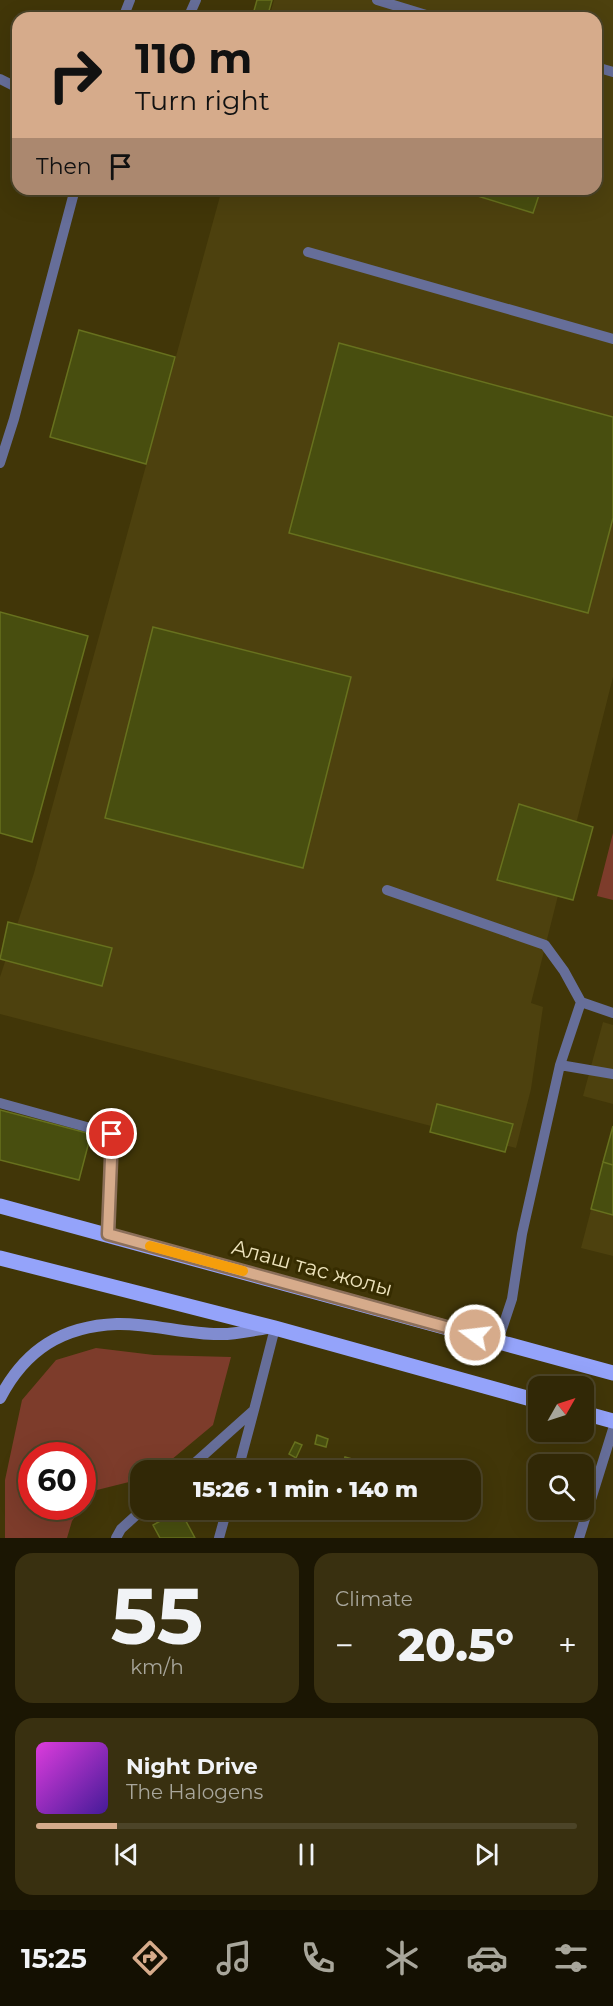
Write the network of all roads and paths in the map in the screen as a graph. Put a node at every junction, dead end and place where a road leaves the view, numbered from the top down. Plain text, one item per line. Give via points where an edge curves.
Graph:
1 (377, 0) edge
2 (416, 12) edge
3 (73, 195) edge
4 (309, 252) dead end
5 (613, 339) edge
6 (0, 463) edge
7 (387, 890) dead end
8 (581, 1002) junction
9 (613, 1014) edge
10 (560, 1065) junction
11 (613, 1074) edge
12 (0, 1103) edge
13 (0, 1206) edge
14 (108, 1234) junction
15 (0, 1258) edge
16 (274, 1327) junction
17 (498, 1341) junction
18 (613, 1373) edge
19 (0, 1398) edge
20 (528, 1398) edge
21 (254, 1410) junction
22 (594, 1416) edge
23 (613, 1421) edge
24 (613, 1429) edge
25 (198, 1460) edge
26 (241, 1460) edge
27 (131, 1520) edge
28 (224, 1520) edge
29 (116, 1538) edge
30 (219, 1538) edge
31 (579, 1538) edge

1 - 2 lane
3 - 6 lane
4 - 5 lane
7 - 8 lane via 545,945
8 - 9 lane
8 - 10 lane
10 - 11 lane
10 - 17 lane via 522,1234 512,1299
12 - 14 lane via 112,1134
13 - 14 main road, Алаш тас жолы
14 - 17 main road, Алаш тас жолы
15 - 16 main road
16 - 19 main road via 220,1335 118,1324 78,1329 40,1347 13,1372
16 - 20 main road
16 - 21 lane
17 - 18 main road, Алаш тас жолы
21 - 25 lane
21 - 26 lane
22 - 23 main road
24 - 31 lane
27 - 29 lane
28 - 30 lane

